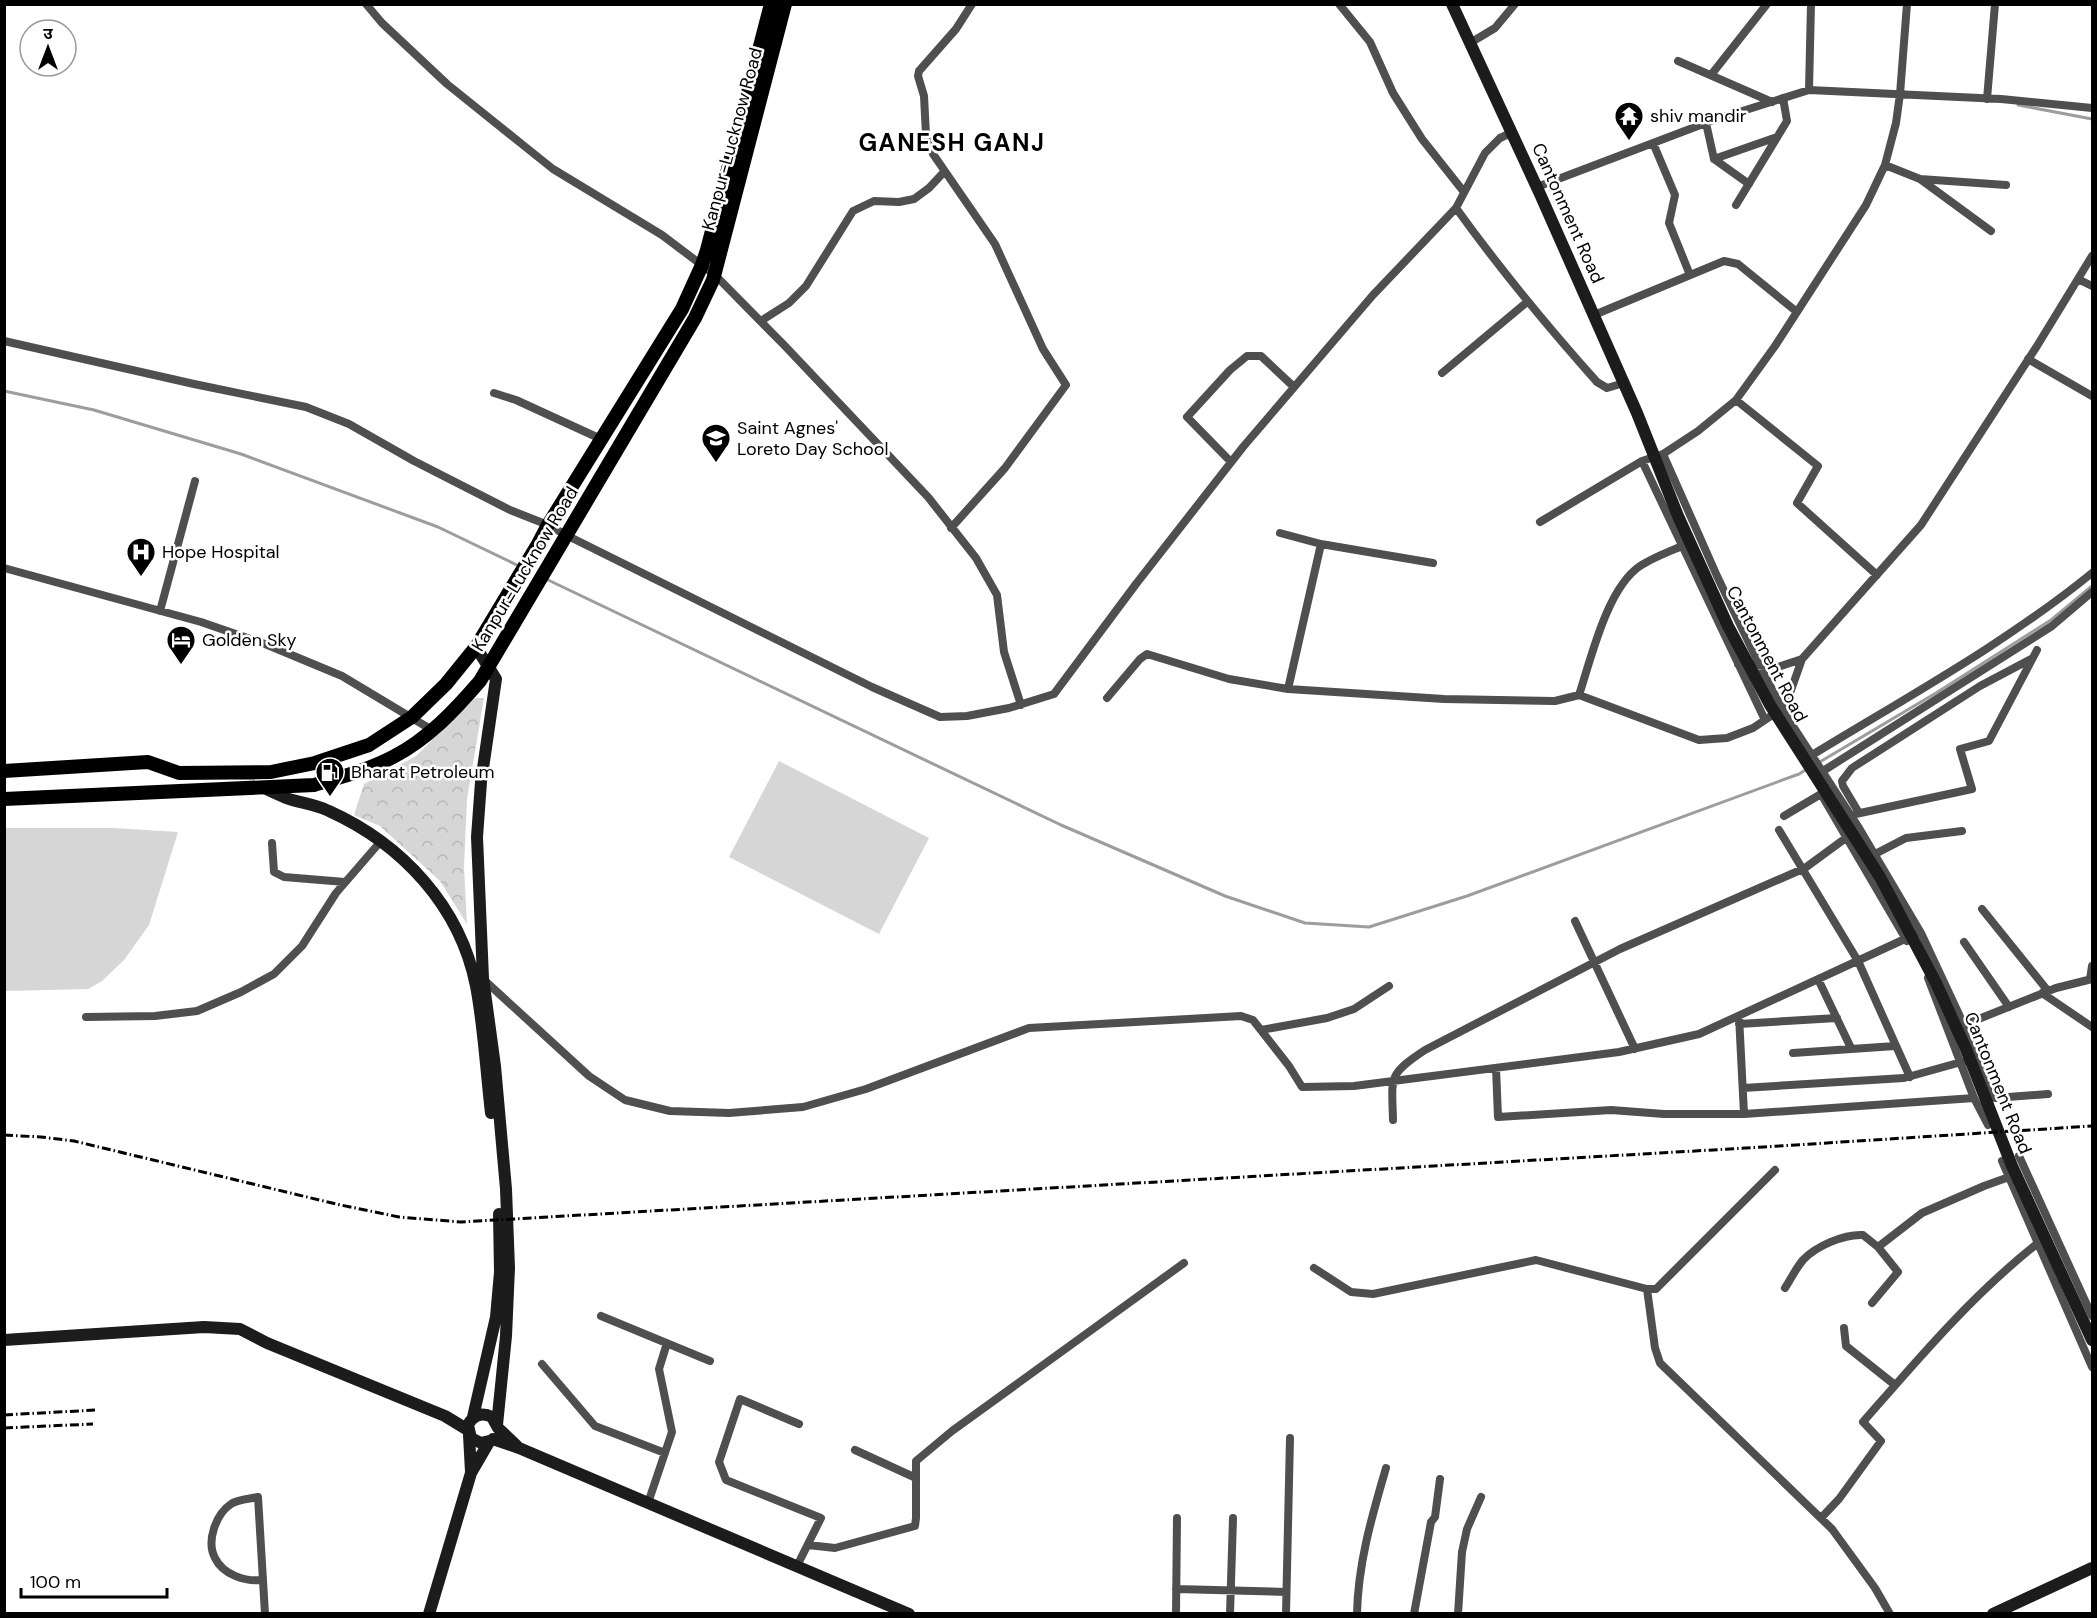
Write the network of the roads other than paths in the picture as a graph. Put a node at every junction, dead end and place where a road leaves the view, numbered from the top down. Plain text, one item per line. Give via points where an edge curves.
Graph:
1 (366, 4) edge
2 (771, 4) edge
3 (785, 4) edge
4 (972, 4) edge
5 (1339, 4) edge
6 (1452, 4) edge
7 (1515, 4) edge
8 (1767, 4) edge
9 (1811, 4) edge
10 (1906, 4) edge
11 (1995, 4) edge
12 (1470, 43) junction
13 (1678, 60) dead end
14 (1712, 75) junction
15 (1809, 90) junction
16 (1900, 94) junction
17 (1783, 98) junction
18 (1988, 99) junction
19 (1772, 102) junction
20 (2092, 108) edge
21 (1706, 123) junction
22 (747, 126) junction
23 (1511, 133) junction
24 (1778, 136) junction
25 (1653, 143) junction
26 (1714, 159) junction
27 (1885, 165) junction
28 (944, 172) junction
29 (1920, 179) junction
30 (1749, 184) junction
31 (2006, 185) dead end
32 (1537, 187) junction
33 (1464, 192) junction
34 (1736, 205) dead end
35 (1456, 208) junction
36 (1991, 231) dead end
37 (2092, 256) edge
38 (702, 265) junction
39 (715, 274) junction
40 (1690, 275) junction
41 (2078, 279) junction
42 (2092, 286) edge
43 (1527, 302) junction
44 (1797, 312) junction
45 (1594, 315) junction
46 (761, 321) junction
47 (4, 340) edge
48 (2028, 359) junction
49 (1442, 373) dead end
50 (1624, 383) junction
51 (1294, 387) junction
52 (494, 393) dead end
53 (2092, 396) edge
54 (1736, 400) junction
55 (601, 439) junction
56 (1659, 456) junction
57 (1231, 462) junction
58 (1642, 462) junction
59 (195, 481) dead end
60 (1540, 522) dead end
61 (548, 525) junction
62 (951, 528) junction
63 (1280, 533) dead end
64 (566, 535) junction
65 (1321, 544) junction
66 (1682, 546) junction
67 (1433, 563) dead end
68 (4, 568) edge
69 (2092, 573) edge
70 (1877, 575) junction
71 (2092, 592) edge
72 (160, 611) junction
73 (476, 647) junction
74 (2037, 650) dead end
75 (1802, 659) junction
76 (2031, 659) junction
77 (1738, 664) junction
78 (488, 665) junction
79 (1760, 666) junction
80 (1288, 689) junction
81 (1579, 695) junction
82 (1107, 698) dead end
83 (1021, 705) junction
84 (1783, 708) junction
85 (412, 717) junction
86 (1765, 720) junction
87 (432, 730) junction
88 (1812, 755) junction
89 (166, 769) junction
90 (4, 771) edge
91 (1823, 771) junction
92 (264, 788) junction
93 (166, 791) junction
94 (4, 799) edge
95 (1855, 814) junction
96 (1784, 816) dead end
97 (1859, 828) junction
98 (1779, 830) dead end
99 (1962, 831) dead end
100 (1846, 838) junction
101 (381, 842) junction
102 (272, 843) dead end
103 (1875, 854) junction
104 (1802, 869) junction
105 (345, 882) junction
106 (1982, 909) dead end
107 (1575, 921) dead end
108 (1920, 932) junction
109 (1905, 938) junction
110 (1964, 942) dead end
111 (1858, 961) junction
112 (1594, 962) junction
113 (2092, 966) edge
114 (483, 978) junction
115 (2091, 979) edge
116 (1818, 980) junction
117 (1389, 986) dead end
118 (2045, 992) junction
119 (2009, 1007) junction
120 (86, 1017) dead end
121 (1837, 1018) junction
122 (1739, 1020) junction
123 (1964, 1025) junction
124 (2092, 1027) edge
125 (1261, 1030) junction
126 (1948, 1031) junction
127 (1895, 1047) junction
128 (1851, 1048) junction
129 (1635, 1049) junction
130 (1793, 1053) dead end
131 (1978, 1057) junction
132 (1960, 1063) junction
133 (1496, 1068) junction
134 (1910, 1077) junction
135 (1392, 1081) junction
136 (1743, 1088) junction
137 (2048, 1094) dead end
138 (1974, 1098) junction
139 (1744, 1114) junction
140 (1393, 1120) dead end
141 (1988, 1125) dead end
142 (2019, 1156) dead end
143 (2002, 1161) dead end
144 (1775, 1170) dead end
145 (2009, 1177) junction
146 (2038, 1243) junction
147 (1878, 1247) junction
148 (1184, 1263) dead end
149 (1314, 1268) dead end
150 (1785, 1288) dead end
151 (1647, 1289) junction
152 (1872, 1304) dead end
153 (601, 1316) dead end
154 (2092, 1316) edge
155 (1844, 1328) dead end
156 (4, 1340) edge
157 (2092, 1340) edge
158 (667, 1343) junction
159 (710, 1361) dead end
160 (542, 1364) dead end
161 (2092, 1367) edge
162 (1895, 1385) junction
163 (799, 1424) dead end
164 (470, 1426) junction
165 (494, 1433) junction
166 (1290, 1438) dead end
167 (855, 1450) dead end
168 (665, 1453) junction
169 (1386, 1468) dead end
170 (471, 1473) junction
171 (916, 1478) junction
172 (1440, 1479) dead end
173 (1481, 1497) dead end
174 (648, 1503) junction
175 (1177, 1518) dead end
176 (1233, 1518) dead end
177 (1821, 1518) junction
178 (808, 1545) junction
179 (797, 1566) junction
180 (2092, 1568) edge
181 (263, 1580) junction
182 (1176, 1589) junction
183 (1230, 1590) junction
184 (1286, 1592) junction
185 (265, 1614) edge
186 (429, 1614) edge
187 (909, 1614) edge
188 (1176, 1614) edge
189 (1230, 1614) edge
190 (1286, 1614) edge
191 (1357, 1614) edge
192 (1414, 1614) edge
193 (1458, 1614) edge
194 (1890, 1614) edge
195 (1993, 1614) edge

1 - 38 street via 447,84 553,169 662,235
2 - 22 main road, Kanpur-Lucknow Road
3 - 22 main road, Kanpur-Lucknow Road
4 - 28 street via 918,76 924,96 926,135
5 - 33 street via 1370,42 1393,93 1422,139
6 - 12 street, Cantonment Road
7 - 12 street via 1495,28
8 - 14 street
9 - 15 street
10 - 16 street
11 - 18 street
12 - 23 street, Cantonment Road
13 - 14 street
14 - 19 street
15 - 16 street
15 - 17 street
16 - 18 street
16 - 27 street
17 - 19 street
17 - 24 street via 1787,121
18 - 20 street
19 - 21 street
21 - 25 street
21 - 26 street
22 - 38 main road, Kanpur-Lucknow Road
22 - 39 main road, Kanpur-Lucknow Road
23 - 32 street, Cantonment Road
23 - 33 street via 1485,153
24 - 26 street
24 - 30 street
25 - 32 street
25 - 40 street via 1675,195 1670,223
26 - 30 street
27 - 29 street
27 - 44 street via 1866,205
28 - 46 street via 914,199 874,201 853,211 806,286
28 - 62 street via 995,244 1043,349 1066,385 1005,468
29 - 31 street
29 - 36 street
30 - 34 street
32 - 45 street, Cantonment Road
33 - 35 street
35 - 43 street
35 - 51 street via 1373,295
37 - 41 street
38 - 39 street
38 - 55 main road, Kanpur-Lucknow Road via 682,309
39 - 46 street
39 - 64 main road, Kanpur-Lucknow Road via 695,318
40 - 44 street via 1724,261 1738,264
40 - 45 street
41 - 42 street
41 - 48 street
43 - 49 street
43 - 50 street via 1597,382 1607,388
44 - 54 street
45 - 50 street, Cantonment Road
46 - 62 street via 928,498
47 - 61 street via 306,407 349,424 510,510
48 - 53 street
48 - 70 street via 1921,525
50 - 56 street, Cantonment Road
51 - 57 street
51 - 57 street via 1261,356 1247,356 1187,417
52 - 55 street
54 - 56 street
54 - 70 street via 1818,466 1797,503
55 - 61 main road, Kanpur-Lucknow Road
56 - 58 street
56 - 79 street
56 - 157 street, Cantonment Road via 1678,516 1728,626 1770,705 1880,877 1936,983 2012,1166
57 - 83 street via 1054,694
58 - 60 street
58 - 66 street
59 - 72 street
61 - 64 street
61 - 73 main road, Kanpur-Lucknow Road
62 - 83 street via 976,558 997,595 1004,652
63 - 65 street
64 - 78 main road, Kanpur-Lucknow Road
64 - 83 street via 940,717
65 - 67 street
65 - 80 street
66 - 77 street
66 - 81 street via 1639,567 1623,582 1604,619
68 - 72 street
69 - 88 street via 2004,638
70 - 75 street
71 - 91 street via 2052,626
72 - 85 street via 265,644 342,676
73 - 78 street
73 - 85 main road, Kanpur-Lucknow Road
74 - 76 street
75 - 79 street via 1783,666
75 - 84 street
76 - 95 street via 1980,686 1852,768 1842,781
76 - 95 street via 1989,741 1960,749 1972,789
77 - 79 street
77 - 86 street
78 - 87 main road, Kanpur-Lucknow Road via 456,710
78 - 114 street via 496,679 477,837
79 - 84 street
80 - 81 street via 1444,699 1555,701
80 - 82 street via 1229,679 1147,654
81 - 86 street via 1699,740 1726,738
84 - 86 street
84 - 88 street
85 - 87 street
85 - 89 main road, Kanpur-Lucknow Road via 369,746 315,763 271,772 179,773
87 - 92 main road, Kanpur-Lucknow Road via 393,757 358,772 314,785
88 - 91 street
89 - 90 main road, Kanpur-Lucknow Road via 148,762
89 - 93 main road
91 - 95 street
92 - 93 main road, Kanpur-Lucknow Road
92 - 101 street via 327,810
93 - 94 main road, Kanpur-Lucknow Road
95 - 97 street
96 - 100 street via 1821,794
97 - 100 street
97 - 103 street
98 - 104 street
99 - 103 street via 1906,838
100 - 104 street
100 - 109 street
101 - 105 street
101 - 164 street via 414,869 437,895 458,930 479,1006 498,1180 500,1272 496,1317
102 - 105 street via 274,872 284,877
103 - 108 street
104 - 111 street
104 - 112 street
105 - 120 street via 302,946 274,974 241,992 197,1011
106 - 118 street
107 - 112 street
108 - 109 street
108 - 123 street
109 - 111 street
109 - 126 street via 1929,981
110 - 119 street
111 - 116 street
111 - 127 street
112 - 129 street
112 - 135 street via 1425,1050 1402,1065
113 - 115 street
114 - 125 street via 590,1076 625,1100 670,1111 729,1113 803,1107 866,1089 1029,1028 1240,1016 1253,1020
114 - 165 street via 506,1180 509,1268 506,1336
115 - 118 street
116 - 121 street
116 - 122 street
117 - 125 street via 1354,1009
118 - 119 street
118 - 124 street
119 - 123 street
121 - 122 street
121 - 128 street
122 - 129 street via 1700,1034
122 - 136 street
123 - 126 street
123 - 131 street
125 - 135 street via 1302,1087
126 - 132 street
127 - 128 street
127 - 134 street
128 - 130 street
129 - 133 street
131 - 132 street
131 - 137 street via 1995,1098
132 - 134 street
132 - 138 street
133 - 135 street
133 - 139 street via 1498,1117 1611,1110
134 - 136 street
135 - 140 street
136 - 139 street
138 - 139 street
138 - 141 street
142 - 154 street
143 - 145 street
144 - 151 street via 1656,1289
145 - 146 street
145 - 147 street via 1922,1213
146 - 161 street
146 - 162 street via 1976,1297
147 - 150 street via 1863,1235 1842,1236 1804,1258
147 - 152 street via 1898,1272
148 - 171 street via 952,1431 916,1461
149 - 151 street via 1351,1292 1373,1294 1536,1260
151 - 177 street via 1654,1348 1660,1363
153 - 158 street
155 - 162 street via 1846,1346
156 - 164 street via 204,1327 240,1329
158 - 159 street
158 - 168 street via 659,1369 672,1432
160 - 168 street via 594,1426
162 - 177 street via 1862,1423 1880,1443
163 - 178 street via 740,1399 720,1462 726,1480 821,1518
164 - 165 street via 478,1442
164 - 165 street via 478,1415 487,1414 492,1417
164 - 170 street
165 - 170 street
165 - 174 street via 519,1448
166 - 184 street
167 - 171 street
168 - 174 street
169 - 191 street via 1366,1535
170 - 186 street
171 - 178 street via 915,1526 836,1548
172 - 192 street
173 - 193 street via 1462,1552
174 - 179 street
175 - 182 street
176 - 183 street
177 - 194 street
178 - 179 street
179 - 187 street
180 - 195 street
181 - 181 street via 258,1497 232,1502 219,1515 212,1533 214,1557 242,1579
181 - 185 street
182 - 183 street
182 - 188 street
183 - 184 street
183 - 189 street
184 - 190 street

